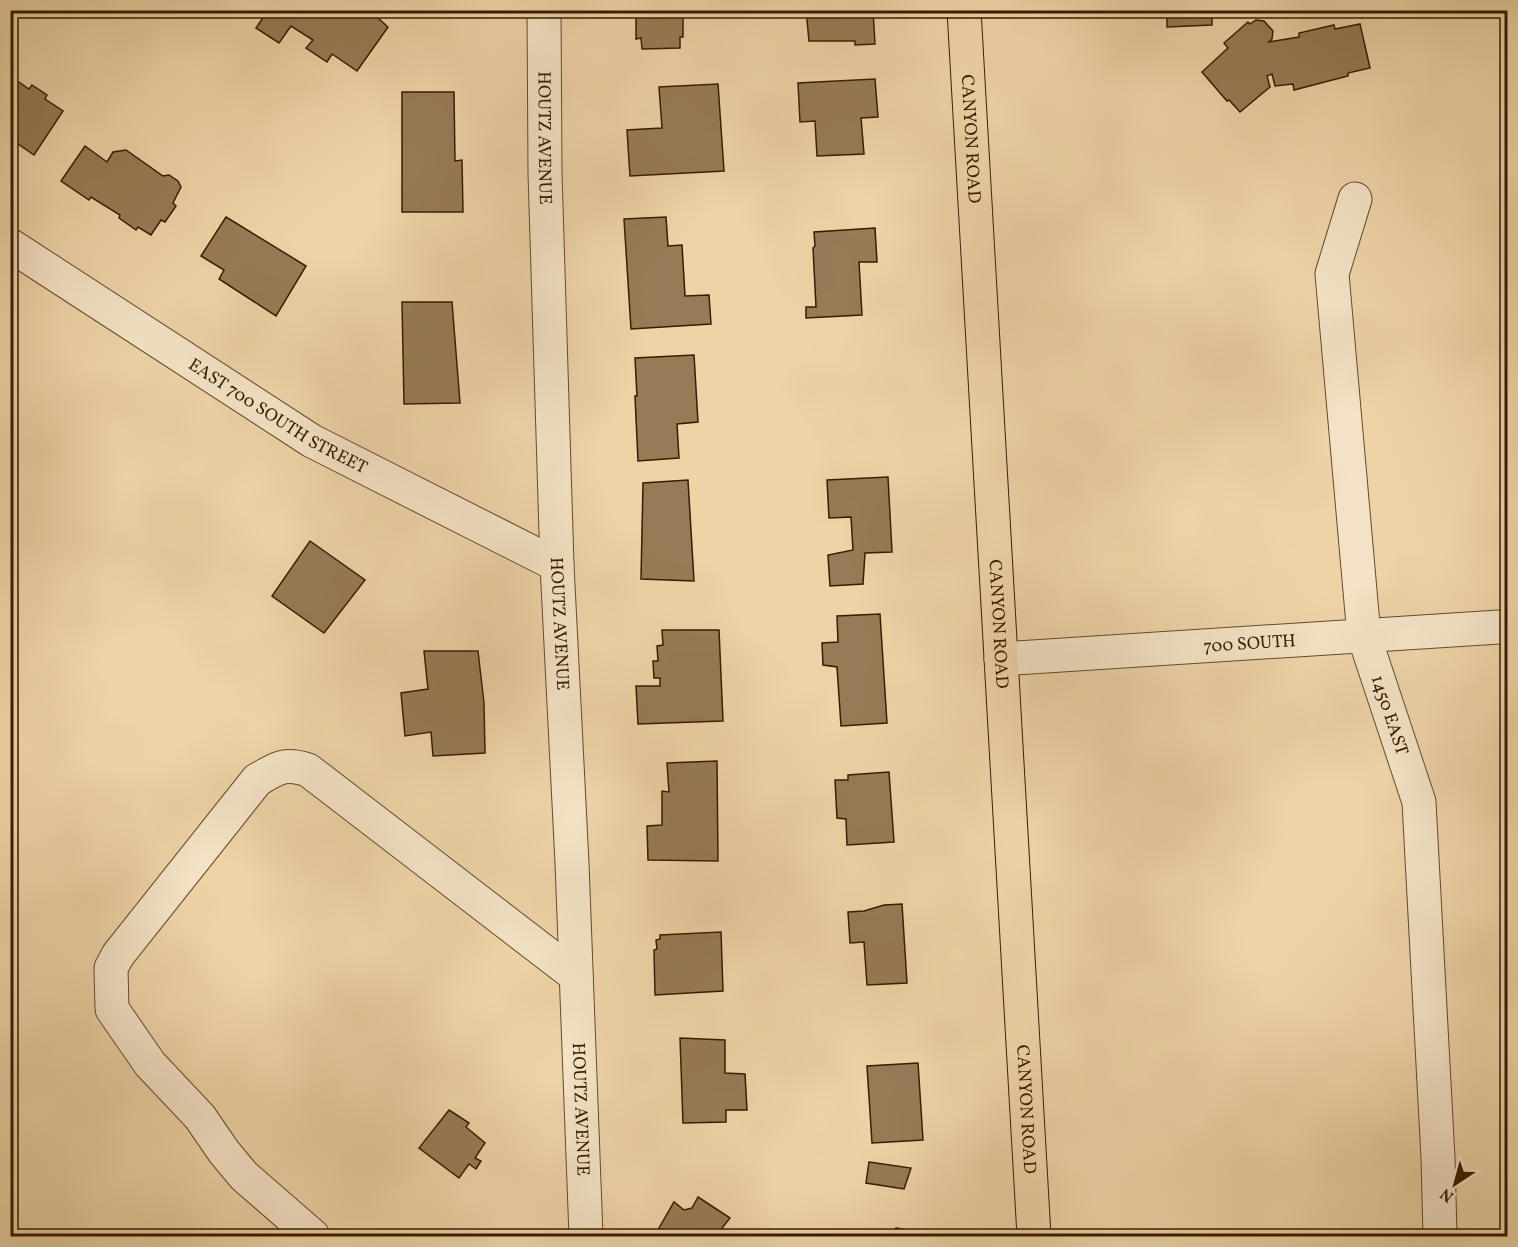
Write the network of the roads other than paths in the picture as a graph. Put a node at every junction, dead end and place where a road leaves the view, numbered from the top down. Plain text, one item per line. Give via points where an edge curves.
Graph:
1 (964, 10) edge
2 (540, 13) edge
3 (1355, 199) dead end
4 (10, 244) edge
5 (557, 565) junction
6 (1499, 627) dead end
7 (1364, 636) junction
8 (1001, 659) junction
9 (576, 976) junction
10 (313, 1236) edge
11 (586, 1236) edge
12 (1034, 1236) edge
13 (1440, 1236) edge

1 - 8 main road, CANYON ROAD
2 - 5 street, HOUTZ AVENUE
3 - 7 street, 1450 EAST via 1332,274
4 - 5 street, EAST 700 SOUTH STREET via 312,441
5 - 9 street, HOUTZ AVENUE
6 - 7 street, 700 SOUTH
7 - 8 street, 700 SOUTH
7 - 13 street, 1450 EAST via 1419,802
8 - 12 main road, CANYON ROAD
9 - 10 street via 308,770 291,765 257,780 118,955 111,968 111,1009 150,1064 200,1117 244,1176
9 - 11 street, HOUTZ AVENUE

